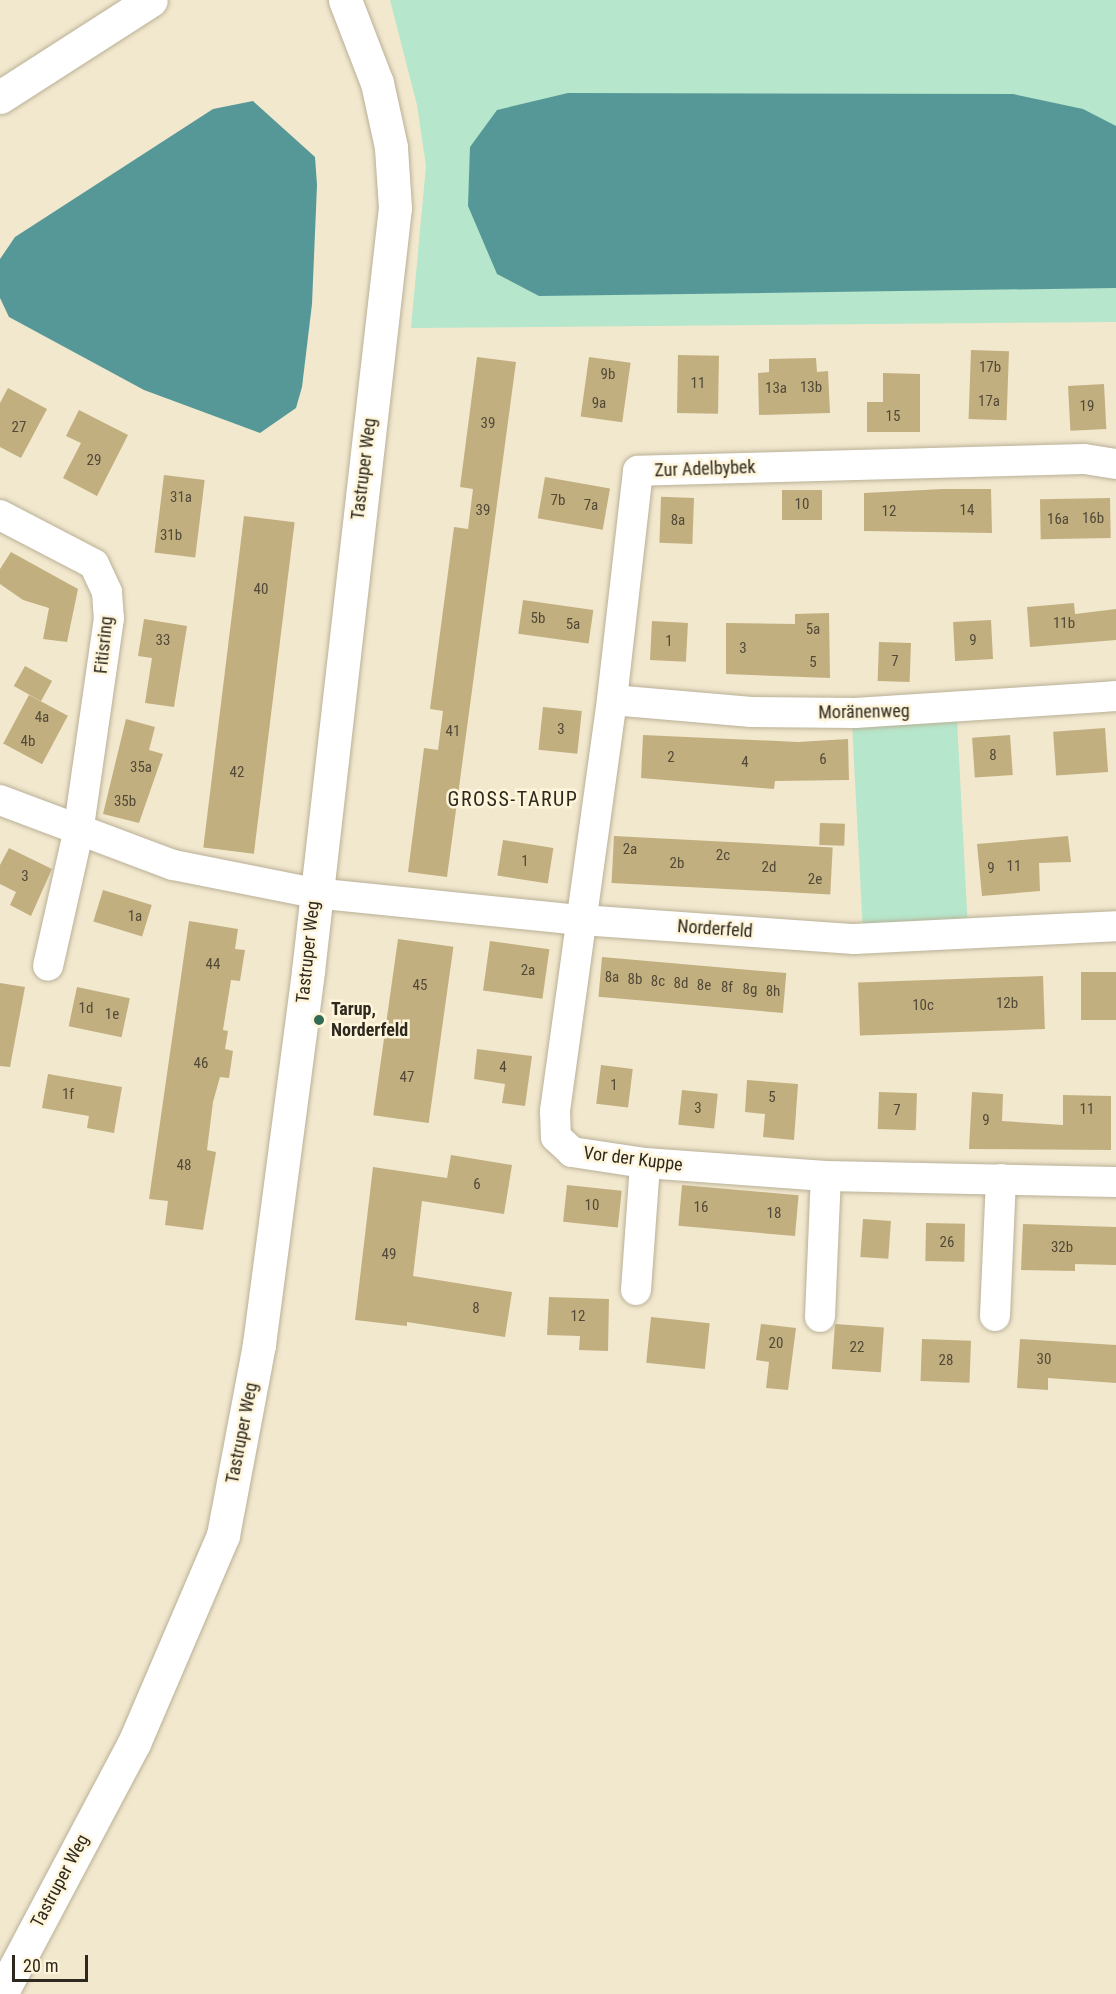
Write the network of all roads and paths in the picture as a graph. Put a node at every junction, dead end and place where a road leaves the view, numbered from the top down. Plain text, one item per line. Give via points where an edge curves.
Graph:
1 (151, 0) edge
2 (345, 0) edge
3 (0, 98) edge
4 (1116, 464) edge
5 (0, 514) edge
6 (1116, 696) edge
7 (612, 700) junction
8 (0, 800) edge
9 (78, 833) junction
10 (314, 893) junction
11 (581, 920) junction
12 (1116, 926) edge
13 (48, 966) dead end
14 (645, 1163) junction
15 (826, 1176) junction
16 (1001, 1179) junction
17 (1116, 1182) edge
18 (636, 1290) dead end
19 (995, 1316) dead end
20 (820, 1317) dead end
21 (1, 1994) edge

1 - 3 street
2 - 10 street, Tastruper Weg via 377,83 391,147 395,208
4 - 7 street, Zur Adelbybek via 1072,459 638,471
5 - 9 street, Fitisring via 94,564 107,592 109,618
6 - 7 street, Moränenweg via 855,713 751,712
7 - 11 street, Zur Adelbybek
8 - 9 street
9 - 10 street via 173,865
9 - 13 street, Fitisring
10 - 11 street, Norderfeld
10 - 21 street, Tastruper Weg via 259,1344 223,1535 134,1743
11 - 12 street, Norderfeld via 854,939
11 - 14 street, Vor der Kuppe via 555,1111 556,1137 572,1152
14 - 15 street, Vor der Kuppe
14 - 18 street
15 - 16 street, Vor der Kuppe
15 - 20 street
16 - 17 street, Vor der Kuppe
16 - 19 street

